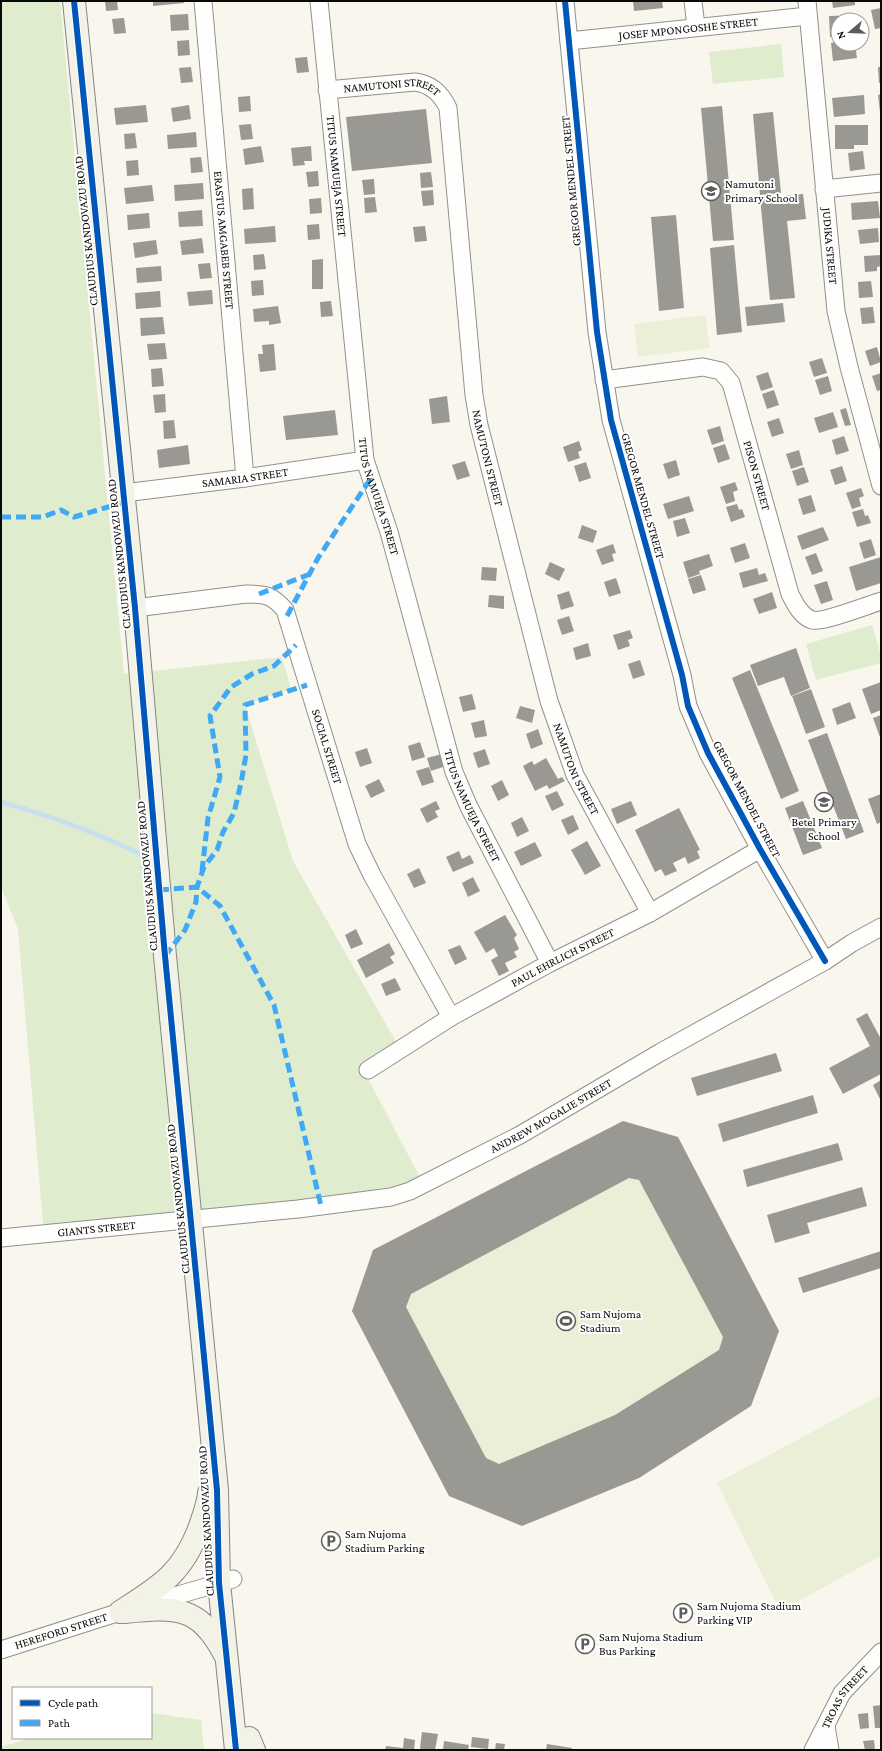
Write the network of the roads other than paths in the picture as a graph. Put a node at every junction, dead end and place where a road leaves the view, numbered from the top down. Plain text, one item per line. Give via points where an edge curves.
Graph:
1 (74, 1) edge
2 (203, 1) edge
3 (319, 1) edge
4 (565, 1) edge
5 (693, 1) edge
6 (807, 9) edge
7 (696, 27) junction
8 (570, 42) junction
9 (327, 90) junction
10 (881, 183) edge
11 (824, 189) junction
12 (604, 380) junction
13 (365, 460) junction
14 (245, 478) junction
15 (881, 486) edge
16 (124, 493) junction
17 (881, 601) edge
18 (135, 608) junction
19 (760, 849) junction
20 (650, 913) junction
21 (881, 927) edge
22 (825, 961) junction
23 (550, 962) junction
24 (451, 1017) junction
25 (368, 1070) dead end
26 (191, 1219) junction
27 (1, 1238) edge
28 (213, 1446) junction
29 (226, 1581) junction
30 (120, 1612) junction
31 (1, 1650) edge
32 (881, 1652) edge
33 (227, 1660) junction
34 (826, 1726) junction
35 (248, 1747) edge
36 (813, 1750) edge
37 (830, 1750) edge

1 - 16 street, CLAUDIUS KANDOVAZU ROAD
2 - 14 street, ERASTUS AMGABEB STREET
3 - 9 street, TITUS NAMUEJA STREET
4 - 8 street, GREGOR MENDEL STREET
5 - 7 street
6 - 7 street, JOSEF MPONGOSHE STREET
6 - 11 street, JUDIKA STREET
7 - 8 street, JOSEF MPONGOSHE STREET
8 - 12 street, GREGOR MENDEL STREET via 597,332
9 - 13 street, TITUS NAMUEJA STREET
9 - 20 street, NAMUTONI STREET via 425,83 443,98 448,108 474,395 479,425 549,701 561,738 575,775
10 - 11 street
11 - 15 street, JUDIKA STREET via 836,311
12 - 17 street, PISON STREET via 703,367 721,371 731,383 790,594 796,606 812,620 823,620
12 - 19 street, GREGOR MENDEL STREET via 610,420 682,675 688,706 708,753
13 - 14 street, SAMARIA STREET
13 - 23 street, TITUS NAMUEJA STREET via 391,538 454,772 469,807
14 - 16 street, SAMARIA STREET
16 - 18 street, CLAUDIUS KANDOVAZU ROAD
18 - 24 street, SOCIAL STREET via 259,594 274,598 285,610 356,844
18 - 26 street, CLAUDIUS KANDOVAZU ROAD
19 - 20 street, PAUL EHRLICH STREET
19 - 22 street, GREGOR MENDEL STREET
20 - 23 street, PAUL EHRLICH STREET
21 - 22 street, ANDREW MOGALIE STREET
22 - 26 street, ANDREW MOGALIE STREET via 661,1052 520,1135 410,1191 370,1200
23 - 24 street, PAUL EHRLICH STREET
24 - 25 street, PAUL EHRLICH STREET
26 - 27 street, GIANTS STREET
26 - 28 street, CLAUDIUS KANDOVAZU ROAD
28 - 29 street, CLAUDIUS KANDOVAZU ROAD via 217,1490 226,1527
28 - 30 street via 209,1496 194,1542 182,1563 157,1588
29 - 30 street, HEREFORD STREET
29 - 33 street, CLAUDIUS KANDOVAZU ROAD
29 - 35 street, CLAUDIUS KANDOVAZU ROAD
30 - 31 street, HEREFORD STREET
30 - 33 street via 163,1608 185,1612 197,1618 216,1637
32 - 34 street, TROAS STREET via 842,1693
33 - 35 street, CLAUDIUS KANDOVAZU ROAD
34 - 36 street
34 - 37 street, TROAS STREET

